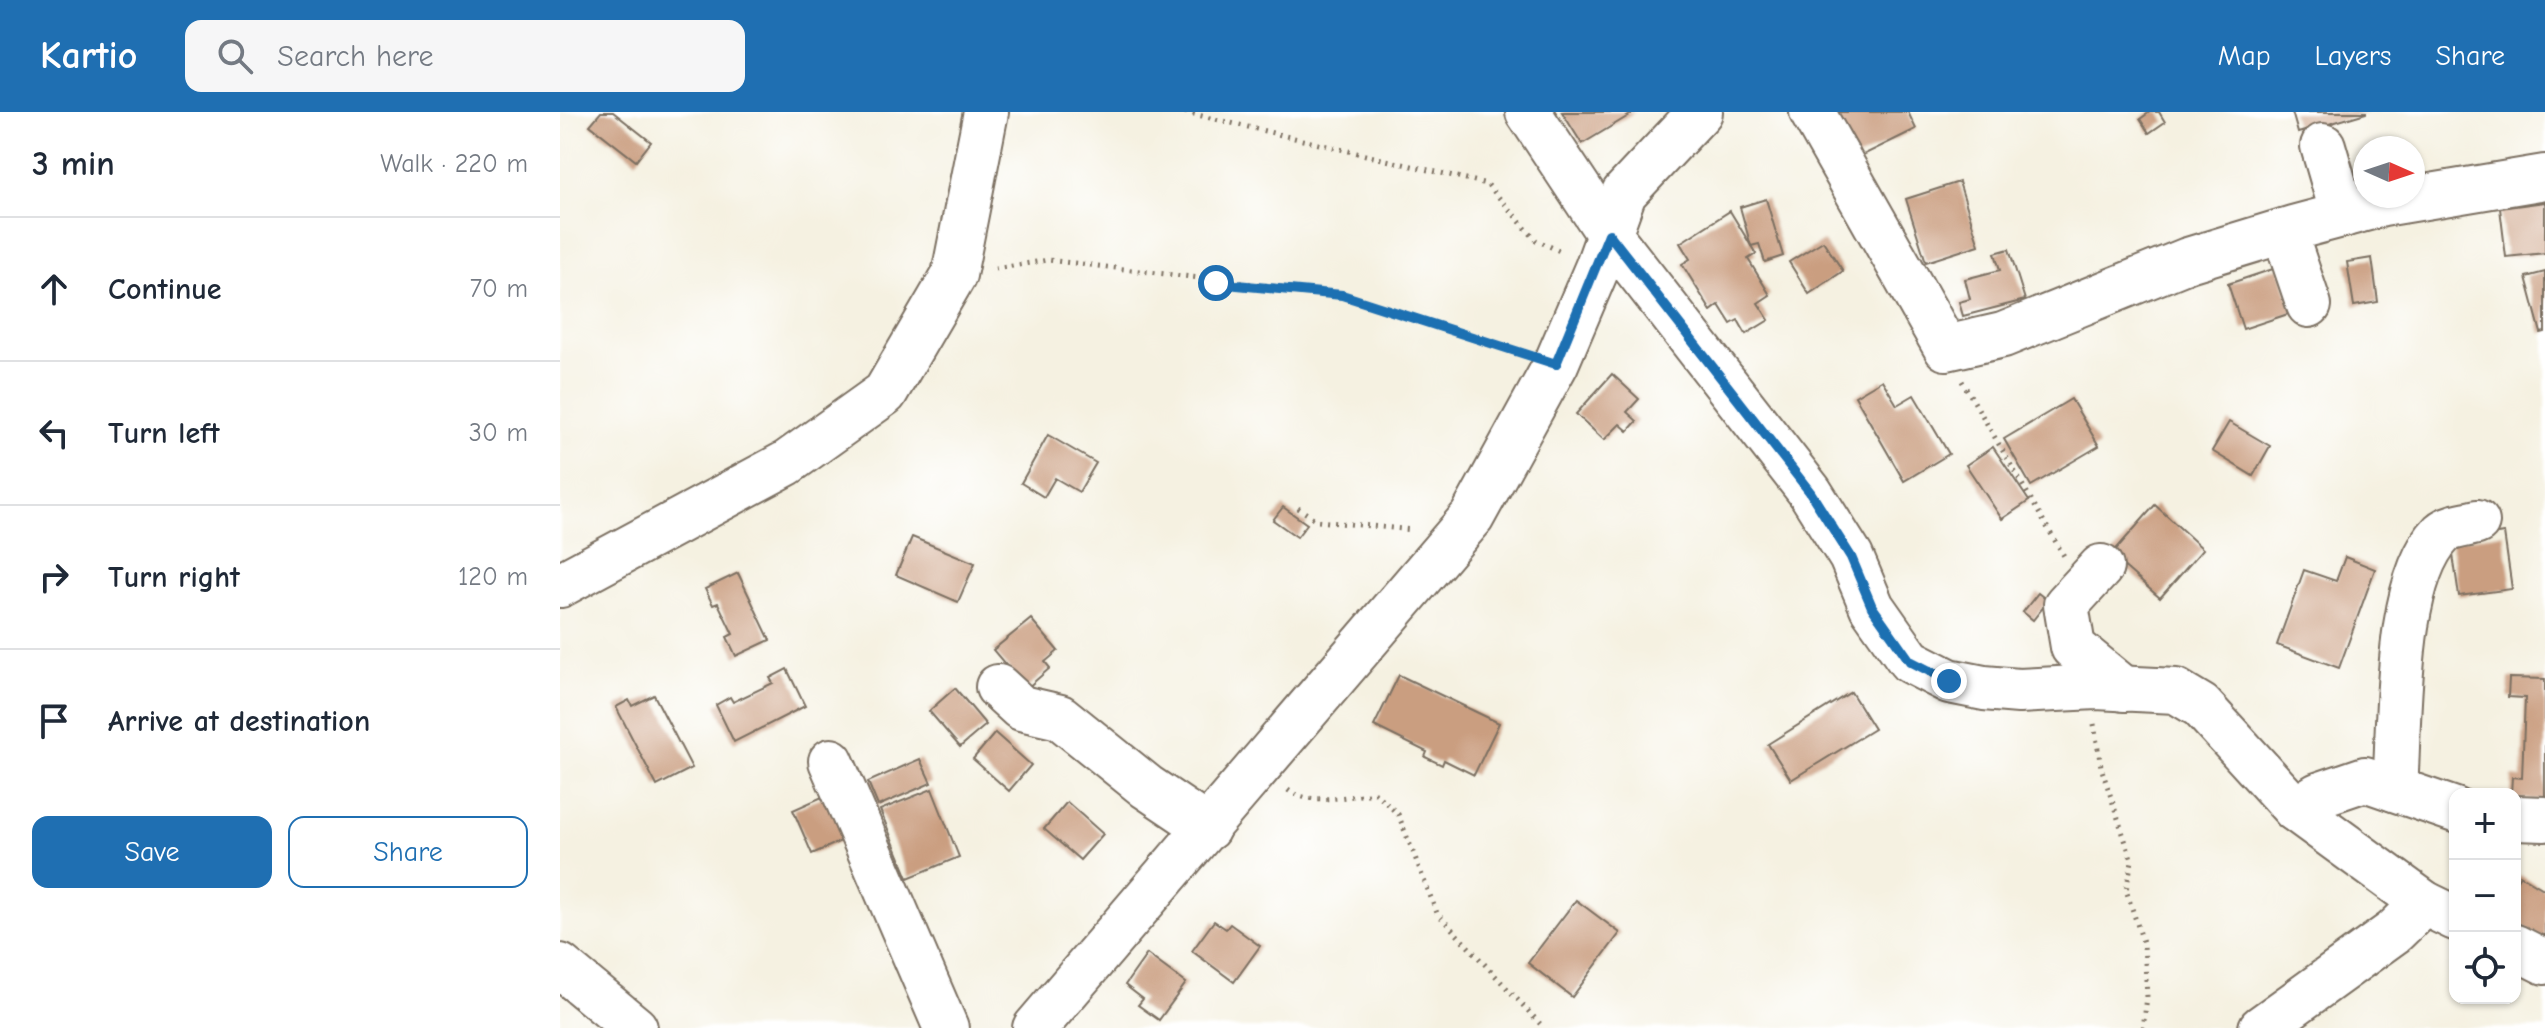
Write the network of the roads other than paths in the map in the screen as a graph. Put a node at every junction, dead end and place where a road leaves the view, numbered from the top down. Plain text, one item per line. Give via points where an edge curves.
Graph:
1 (986, 112) edge
2 (1528, 112) edge
3 (1700, 112) edge
4 (1812, 112) edge
5 (2323, 146) dead end
6 (2545, 177) edge
7 (2343, 215) junction
8 (2284, 231) junction
9 (1603, 251) junction
10 (2309, 305) dead end
11 (2477, 522) dead end
12 (2091, 578) road end
13 (560, 585) edge
14 (998, 687) dead end
15 (2107, 688) junction
16 (831, 761) dead end
17 (2395, 789) junction
18 (2449, 808) edge
19 (2295, 809) junction
20 (2521, 818) edge
21 (2545, 819) edge
22 (1208, 828) junction
23 (2440, 911) edge
24 (2521, 950) edge
25 (2545, 962) edge
26 (562, 972) edge
27 (635, 1028) edge
28 (946, 1028) edge
29 (1035, 1028) edge
30 (2261, 1028) edge

1 - 13 street via 954,275 885,393 787,463
2 - 9 street
3 - 9 street via 1624,193
4 - 8 street via 1946,348 2003,335 2188,260
5 - 7 street
6 - 7 street
7 - 8 street
8 - 10 street
9 - 15 street via 1810,492 1851,557 1872,607 1910,661 1949,681 1984,688
9 - 22 street via 1556,364 1472,517
11 - 17 street via 2445,530 2428,551 2407,608
12 - 15 street via 2066,605 2073,647
14 - 22 street via 1021,708 1060,717
15 - 19 street via 2176,691 2201,706
16 - 28 street
17 - 18 street
17 - 19 street via 2365,779
19 - 23 street
20 - 21 street
22 - 29 street
23 - 30 street via 2394,932
24 - 25 street
26 - 27 street

